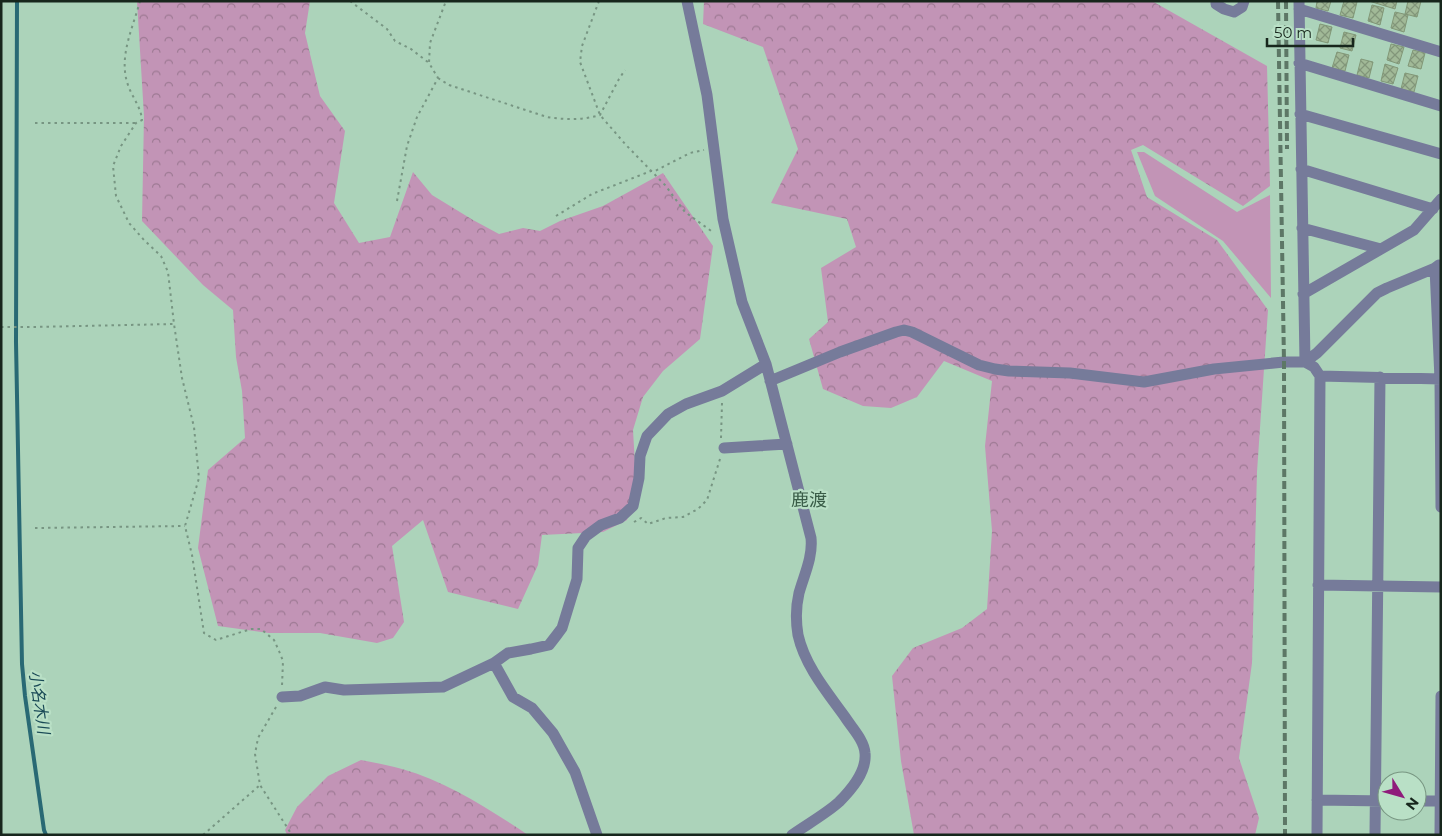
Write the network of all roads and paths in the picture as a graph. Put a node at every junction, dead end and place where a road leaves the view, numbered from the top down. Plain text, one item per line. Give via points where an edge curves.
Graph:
1 (140, 1) edge
2 (350, 1) edge
3 (446, 1) edge
4 (599, 1) edge
5 (687, 1) edge
6 (1216, 1) edge
7 (1244, 1) edge
8 (1299, 5) edge
9 (1441, 52) edge
10 (429, 63) junction
11 (1299, 63) junction
12 (625, 70) dead end
13 (438, 78) junction
14 (1441, 106) edge
15 (1300, 114) junction
16 (600, 115) junction
17 (35, 123) dead end
18 (136, 123) junction
19 (714, 151) junction
20 (1441, 154) edge
21 (1301, 169) junction
22 (651, 171) junction
23 (1441, 199) edge
24 (397, 201) dead end
25 (1433, 209) junction
26 (556, 216) dead end
27 (1302, 228) junction
28 (729, 243) junction
29 (1381, 249) junction
30 (1438, 266) edge
31 (1303, 294) junction
32 (174, 324) junction
33 (1, 327) edge
34 (1305, 362) junction
35 (766, 364) junction
36 (1320, 376) junction
37 (1380, 377) junction
38 (1440, 378) edge
39 (770, 381) junction
40 (722, 391) junction
41 (787, 444) junction
42 (724, 448) junction
43 (1441, 507) edge
44 (630, 522) dead end
45 (185, 526) junction
46 (35, 528) dead end
47 (1318, 585) junction
48 (1379, 586) junction
49 (1441, 587) edge
50 (494, 662) junction
51 (1441, 696) edge
52 (282, 697) junction
53 (1381, 771) edge
54 (260, 785) junction
55 (1317, 800) junction
56 (1377, 801) edge
57 (1427, 801) edge
58 (1440, 801) edge
59 (1377, 821) edge
60 (203, 835) edge
61 (292, 835) edge
62 (597, 835) edge
63 (792, 835) edge
64 (1317, 835) edge
65 (1375, 835) edge
66 (1440, 835) edge

1 - 18 path via 125,50 124,67 128,85 141,111 142,120
2 - 10 path via 387,29 395,41
3 - 10 path via 430,43
4 - 16 path via 582,46 580,62
5 - 19 street via 707,95
6 - 7 street via 1224,9 1234,12 1242,7
8 - 9 street
8 - 11 street
10 - 13 path
11 - 14 street
11 - 15 street
12 - 16 path
13 - 16 path via 449,85 547,117 588,119
13 - 24 path via 417,117
15 - 20 street
15 - 21 street
16 - 22 path
17 - 18 path
18 - 32 path via 120,146 113,166 116,196 129,222 161,256 168,272
19 - 22 path via 690,153
19 - 28 street
21 - 25 street
21 - 27 street
22 - 26 path via 592,194
22 - 28 path via 685,212
23 - 25 street
25 - 29 street via 1414,230
27 - 29 street
27 - 31 street
28 - 35 street via 742,302
29 - 31 street
30 - 34 street via 1377,293
30 - 38 street
31 - 34 street
32 - 33 path
32 - 45 path via 194,427 200,478
34 - 36 street
34 - 39 street via 1214,369 1144,382 1070,373 995,369 978,365 904,330
35 - 39 street
35 - 40 street
36 - 37 street
36 - 47 street
37 - 38 street
37 - 48 street
38 - 43 street
39 - 41 street
40 - 42 path via 720,432
40 - 50 street via 668,414 647,436 640,456 633,506 620,518 601,525 586,536 578,548 577,579 562,628 549,645 508,653
41 - 42 street
41 - 63 street via 812,548 799,596 798,635 815,675 861,740 865,753 858,779 838,803
42 - 44 path via 708,500 698,509 683,517 648,524 641,518
45 - 46 path
45 - 52 path via 204,633 216,640 251,628 261,629 274,640 283,661
47 - 48 street
47 - 55 street
48 - 49 street
48 - 53 street
50 - 52 street via 442,687 344,690 325,687 300,696
50 - 62 street via 513,697 532,708 553,733 575,772
51 - 58 street
52 - 54 path via 258,738 255,754
54 - 60 path
54 - 61 path
55 - 56 street
55 - 64 street
57 - 58 street
58 - 66 street
59 - 65 street

